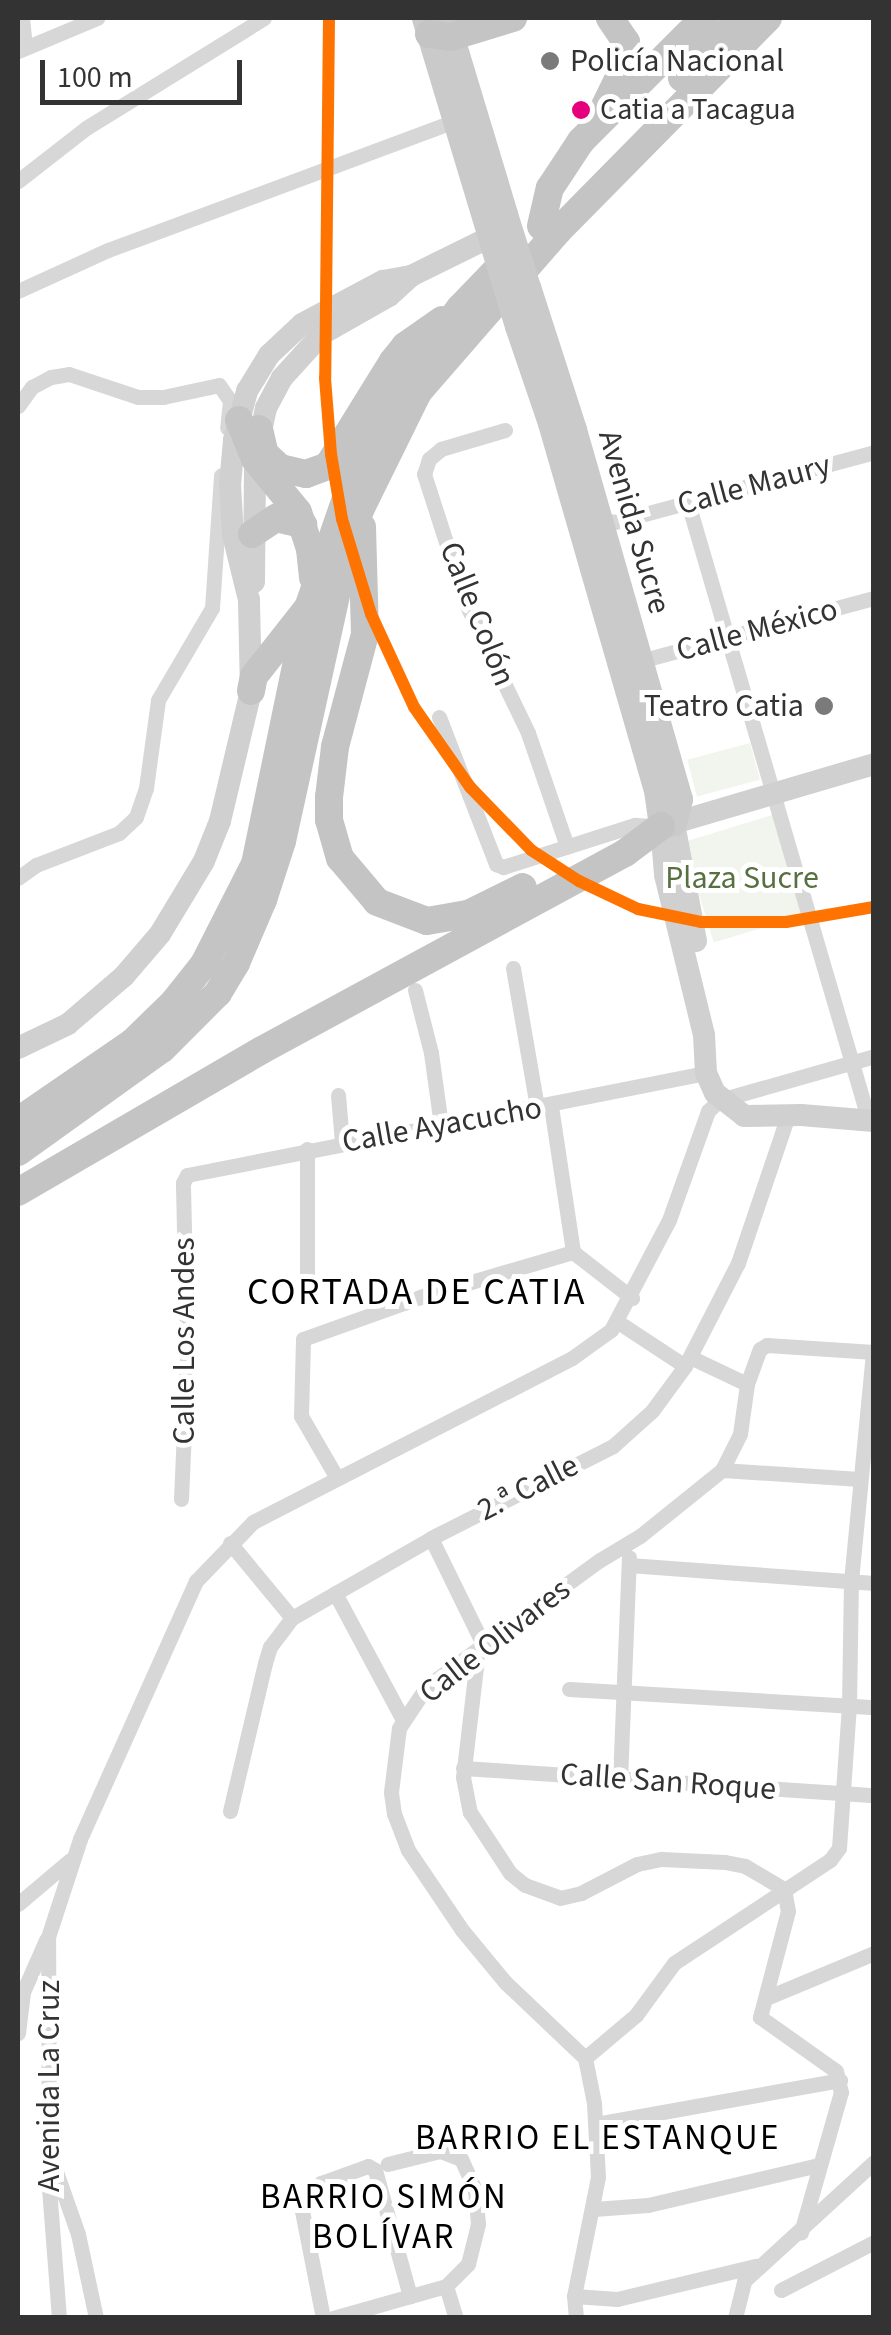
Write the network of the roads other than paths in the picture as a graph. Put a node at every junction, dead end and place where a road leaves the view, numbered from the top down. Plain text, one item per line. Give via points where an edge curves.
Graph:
1 (22, 18) edge
2 (97, 18) edge
3 (512, 18) edge
4 (610, 18) edge
5 (704, 18) edge
6 (761, 18) edge
7 (259, 20) edge
8 (441, 24) edge
9 (21, 50) edge
10 (464, 118) junction
11 (582, 141) junction
12 (18, 181) edge
13 (549, 228) junction
14 (492, 242) junction
15 (18, 291) edge
16 (460, 308) junction
17 (18, 406) edge
18 (249, 424) junction
19 (506, 430) dead end
20 (874, 452) edge
21 (255, 459) junction
22 (688, 502) junction
23 (360, 510) junction
24 (575, 517) junction
25 (601, 521) junction
26 (303, 524) junction
27 (252, 534) junction
28 (874, 598) edge
29 (311, 599) junction
30 (249, 600) junction
31 (727, 640) junction
32 (640, 661) junction
33 (252, 691) junction
34 (439, 717) dead end
35 (874, 764) edge
36 (771, 792) junction
37 (668, 825) junction
38 (567, 846) junction
39 (18, 878) edge
40 (513, 968) dead end
41 (416, 990) dead end
42 (18, 1048) edge
43 (874, 1056) edge
44 (706, 1062) junction
45 (852, 1062) junction
46 (338, 1095) dead end
47 (720, 1100) junction
48 (544, 1107) junction
49 (788, 1115) junction
50 (18, 1121) edge
51 (871, 1121) edge
52 (441, 1125) junction
53 (342, 1143) junction
54 (307, 1149) junction
55 (18, 1152) edge
56 (183, 1184) joint
57 (18, 1192) edge
58 (574, 1252) junction
59 (307, 1287) dead end
60 (632, 1298) junction
61 (618, 1322) junction
62 (873, 1352) edge
63 (688, 1361) junction
64 (747, 1384) junction
65 (722, 1470) junction
66 (337, 1478) junction
67 (860, 1480) junction
68 (181, 1499) dead end
69 (431, 1538) junction
70 (230, 1542) junction
71 (630, 1542) junction
72 (629, 1566) junction
73 (850, 1581) junction
74 (874, 1582) edge
75 (335, 1592) junction
76 (292, 1618) junction
77 (481, 1648) junction
78 (569, 1689) dead end
79 (622, 1692) junction
80 (849, 1706) junction
81 (874, 1707) edge
82 (402, 1718) junction
83 (463, 1768) junction
84 (620, 1780) junction
85 (844, 1794) junction
86 (874, 1796) edge
87 (230, 1812) dead end
88 (73, 1858) junction
89 (784, 1889) junction
90 (18, 1904) edge
91 (48, 1937) junction
92 (874, 1953) edge
93 (766, 1998) dead end
94 (18, 2033) edge
95 (584, 2058) junction
96 (840, 2080) junction
97 (596, 2124) junction
98 (50, 2154) junction
99 (874, 2162) edge
100 (818, 2166) junction
101 (381, 2167) junction
102 (594, 2209) junction
103 (801, 2232) junction
104 (874, 2242) edge
105 (866, 2252) edge
106 (760, 2265) junction
107 (446, 2286) junction
108 (781, 2290) dead end
109 (410, 2296) junction
110 (574, 2296) junction
111 (381, 2311) edge
112 (59, 2318) edge
113 (96, 2318) edge
114 (323, 2318) edge
115 (333, 2318) edge
116 (456, 2318) edge
117 (576, 2318) edge
118 (735, 2318) edge

1 - 9 street
2 - 9 street
3 - 8 highway
4 - 11 highway via 626,42 626,63
5 - 11 highway
6 - 13 highway
7 - 12 street via 86,128
8 - 10 main road, Avenida Sucre
10 - 14 main road, Avenida Sucre
10 - 15 street via 108,250
10 - 25 main road, Avenida Sucre, bridge via 505,214
11 - 13 highway via 550,188
13 - 16 highway
13 - 23 highway via 418,392
14 - 18 main road via 383,281 291,332 258,372
14 - 24 main road, Avenida Sucre, bridge
16 - 18 highway via 405,346 328,466 306,474 280,468
16 - 29 highway via 371,438
17 - 39 street via 32,388 69,374 138,397 220,385 230,401 212,608 158,700 136,817 119,833
18 - 21 highway
18 - 30 main road via 231,462 230,505
19 - 38 street, Calle Colón via 441,449 424,474 466,604 528,733
20 - 22 street, Calle Maury
21 - 26 highway
21 - 27 main road
22 - 25 street, Calle Maury
22 - 31 street
23 - 37 highway via 365,634 329,798 340,858 362,889 406,916 448,920 611,839
23 - 55 highway via 326,629 278,856 236,963 218,992 162,1049
24 - 25 street, Calle Maury
24 - 37 main road, Avenida Sucre
25 - 32 main road, Avenida Sucre
26 - 27 highway via 276,518
26 - 29 highway
27 - 30 main road
28 - 31 street, Calle México
29 - 33 highway via 254,676
29 - 50 highway via 254,864 204,964 133,1042
30 - 33 main road
31 - 32 street, Calle México
31 - 36 street
32 - 37 main road, Avenida Sucre via 680,799
33 - 42 main road via 220,821 160,934 68,1024
34 - 38 street via 492,857 503,867
35 - 36 main road
36 - 37 main road
36 - 45 street
37 - 38 street via 635,825
37 - 44 main road, Avenida Sucre via 665,875
37 - 57 highway
40 - 48 street
41 - 52 street
43 - 45 street
44 - 47 main road, Avenida Sucre
44 - 48 street, Calle Ayacucho
45 - 47 street
45 - 51 street
46 - 53 street
47 - 49 main road via 744,1116
47 - 60 street via 708,1111 681,1193
48 - 52 street, Calle Ayacucho
48 - 58 street
49 - 51 main road
49 - 63 street, 2.ª Calle via 738,1262
52 - 53 street, Calle Ayacucho
53 - 54 street, Calle Ayacucho
54 - 56 street, Calle Ayacucho via 195,1171
54 - 59 street
56 - 68 street, Calle Los Andes via 187,1362
58 - 60 street
58 - 66 street via 303,1339 300,1416
60 - 61 street
61 - 63 street
61 - 66 street, Avenida La Cruz via 572,1358
62 - 64 street, Calle Olivares via 767,1346 756,1355
62 - 67 street
63 - 64 street
63 - 69 street, 2.ª Calle via 626,1438
64 - 65 street, Calle Olivares via 740,1434
65 - 67 street
65 - 71 street, Calle Olivares
66 - 70 street, Avenida La Cruz via 253,1522
67 - 73 street
69 - 75 street, 2.ª Calle
69 - 77 street
70 - 76 street
70 - 88 street, Avenida La Cruz via 181,1608
71 - 72 street
71 - 77 street, Calle Olivares
72 - 73 street
72 - 79 street
73 - 74 street
73 - 80 street
75 - 76 street, 2.ª Calle
75 - 82 street
76 - 87 street, 2.ª Calle via 264,1663
77 - 82 street, Calle Olivares via 427,1686
77 - 83 street
78 - 79 street
79 - 80 street
79 - 84 street
80 - 81 street
80 - 85 street
82 - 95 street, Calle Olivares via 390,1778 408,1850 505,1982
83 - 84 street, Calle San Roque
83 - 89 street via 470,1812 484,1836 510,1874 543,1894 570,1898 622,1868 661,1859 745,1866
84 - 85 street, Calle San Roque
85 - 86 street, Calle San Roque
85 - 89 street via 837,1853
88 - 90 street
88 - 91 street, Avenida La Cruz
89 - 95 street via 674,1963 636,2016
89 - 96 street via 788,1911 760,2017 829,2064
91 - 94 street via 23,1992
91 - 98 street, Avenida La Cruz
92 - 93 street
95 - 97 street
96 - 97 street
96 - 100 street
97 - 102 street
98 - 112 street, Avenida La Cruz
98 - 113 street via 78,2234
99 - 103 street
100 - 102 street via 648,2205
100 - 103 street
101 - 107 street via 440,2151 461,2160 470,2174 478,2224 468,2264
101 - 109 street
101 - 114 street via 321,2183 302,2211
102 - 110 street
103 - 106 street
104 - 105 street
105 - 108 street
106 - 110 street via 617,2299
106 - 118 street via 739,2290
107 - 109 street
107 - 116 street
109 - 111 street
110 - 117 street
111 - 115 street

